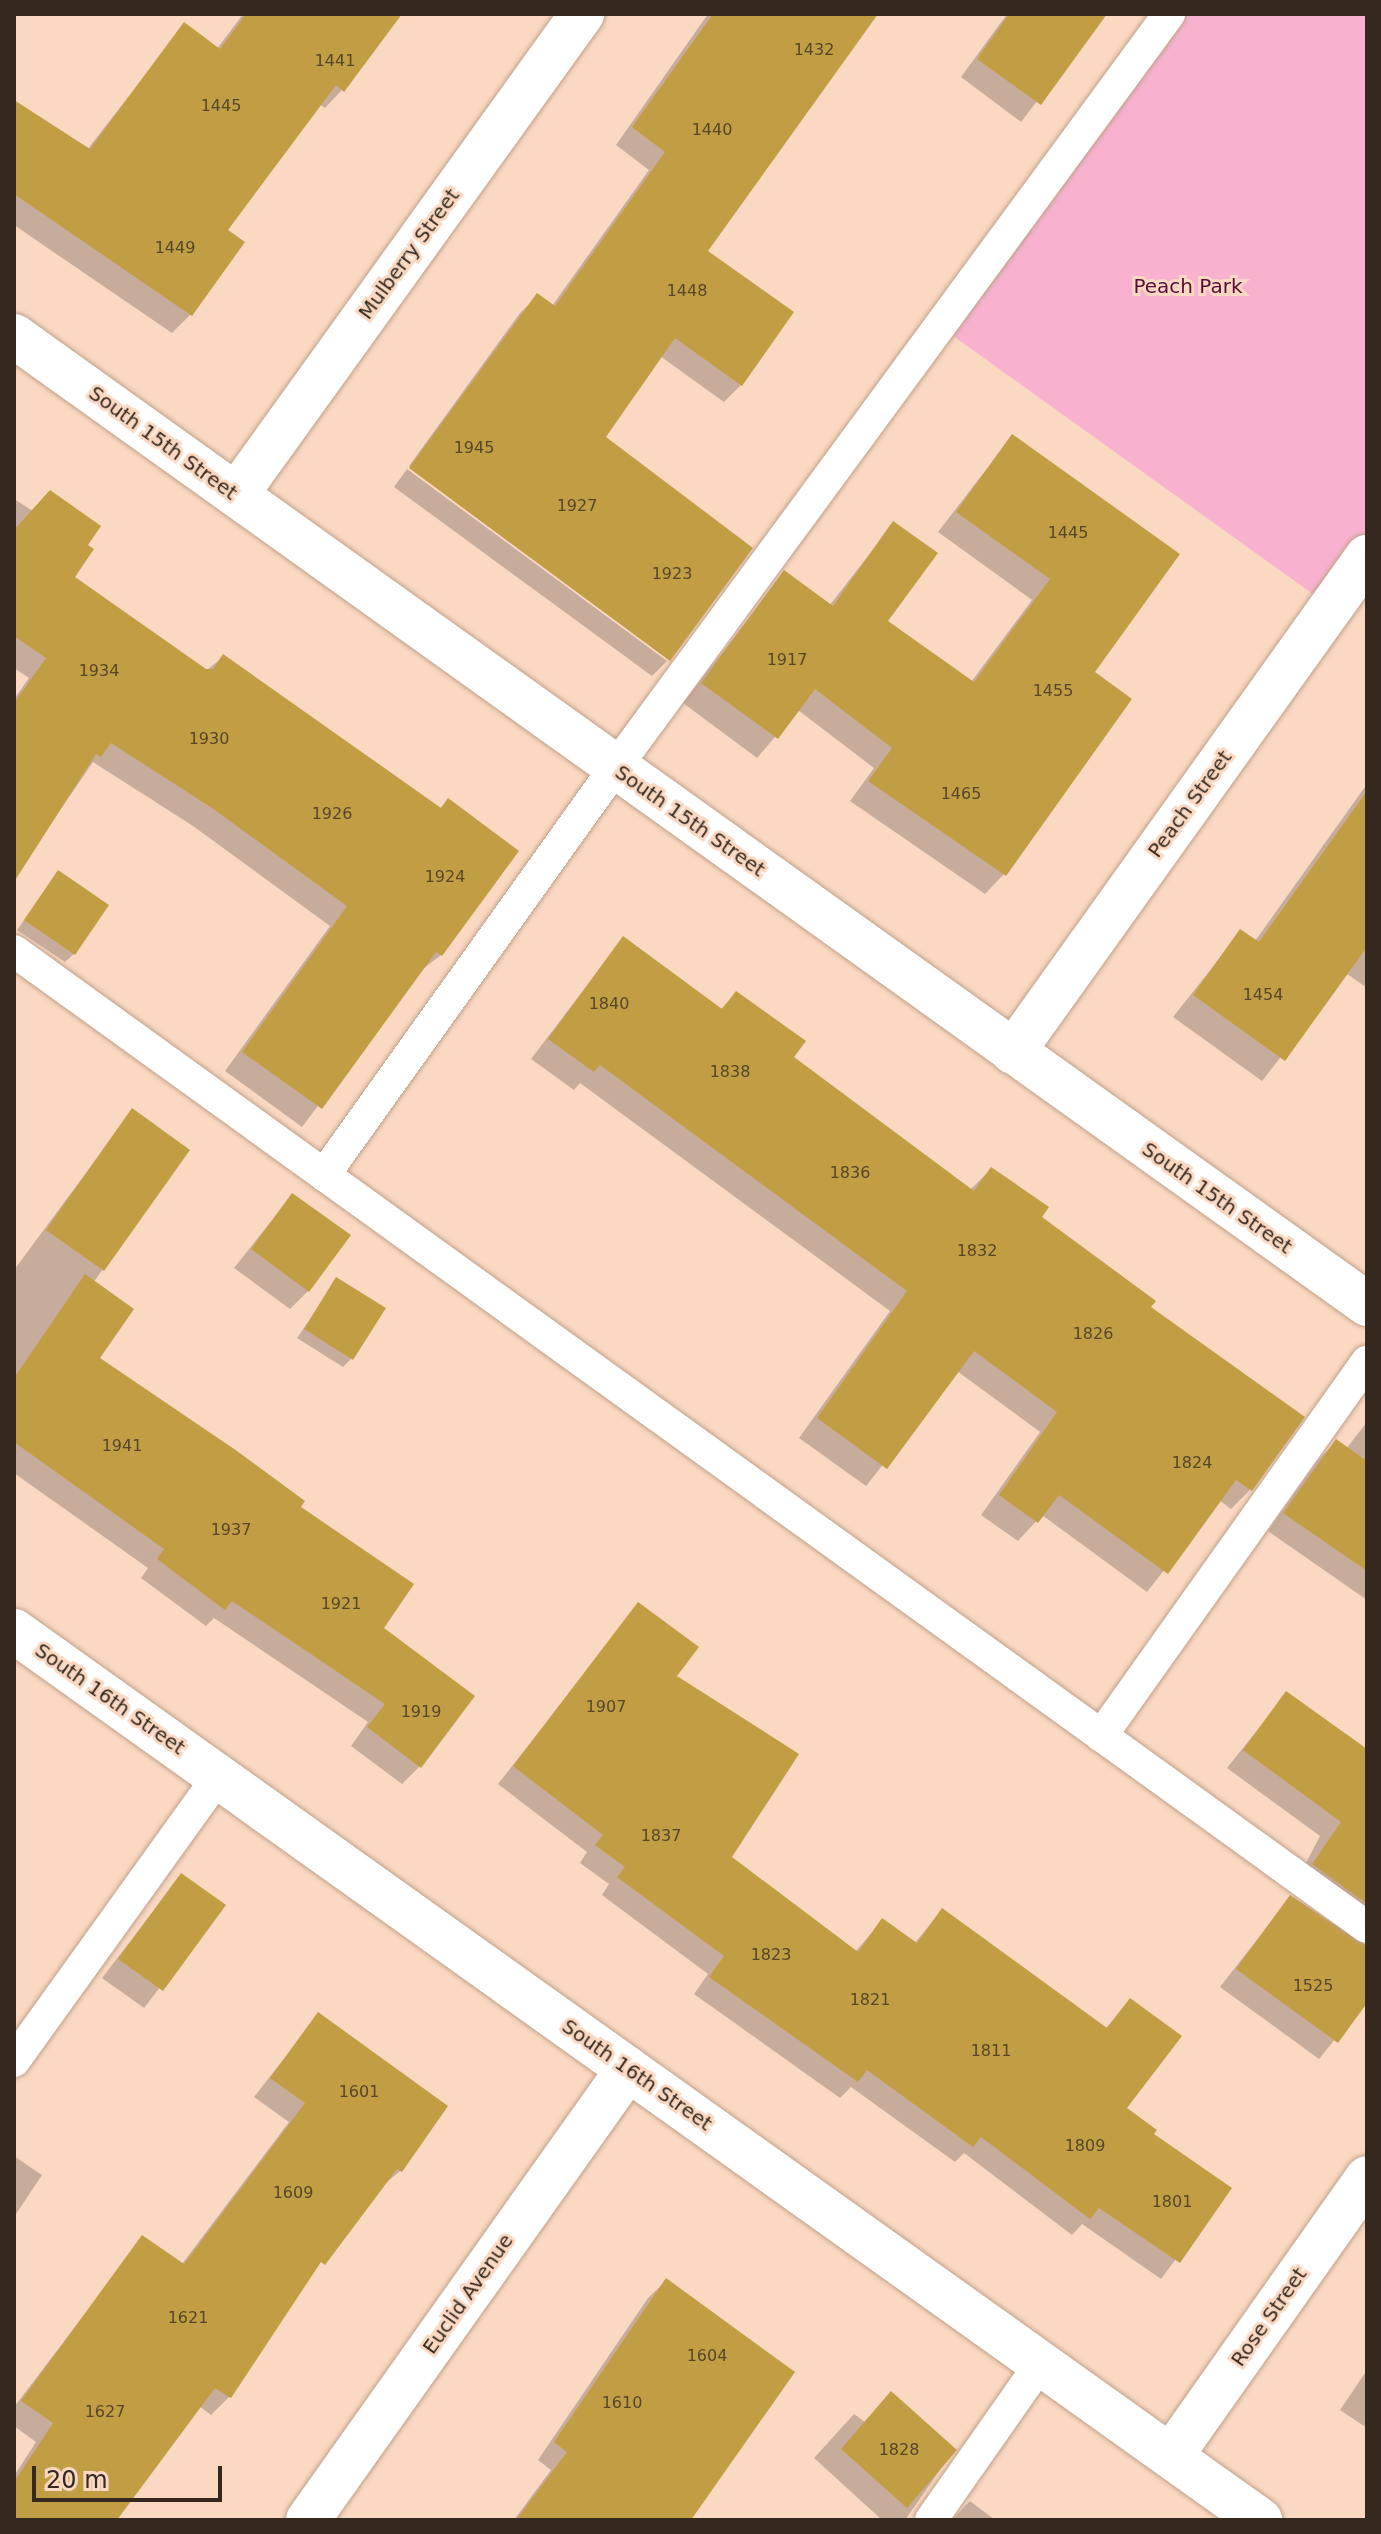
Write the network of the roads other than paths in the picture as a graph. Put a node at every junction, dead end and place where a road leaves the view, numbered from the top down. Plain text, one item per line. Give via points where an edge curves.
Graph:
1 (582, 14) edge
2 (1169, 14) edge
3 (14, 336) edge
4 (236, 495) junction
5 (1367, 557) edge
6 (615, 768) junction
7 (14, 951) edge
8 (1013, 1052) junction
9 (324, 1175) junction
10 (1367, 1304) edge
11 (1367, 1362) edge
12 (14, 1631) edge
13 (1101, 1736) junction
14 (219, 1776) junction
15 (1367, 1927) edge
16 (14, 2061) edge
17 (628, 2069) junction
18 (1367, 2178) edge
19 (1041, 2363) junction
20 (1171, 2456) junction
21 (308, 2520) edge
22 (931, 2520) edge
23 (1260, 2520) edge

1 - 4 street, Mulberry Street
2 - 6 lane
3 - 4 street, South 15th Street
4 - 6 street, South 15th Street
5 - 8 street, Peach Street
6 - 8 street, South 15th Street
6 - 9 lane
7 - 9 lane
8 - 10 street, South 15th Street
9 - 13 lane
11 - 13 lane
12 - 14 street, South 16th Street
13 - 15 lane
14 - 16 lane
14 - 17 street, South 16th Street
17 - 19 street, South 16th Street
17 - 21 street, Euclid Avenue
18 - 20 street, Rose Street
19 - 20 street, South 16th Street
19 - 22 lane
20 - 23 street, South 16th Street

